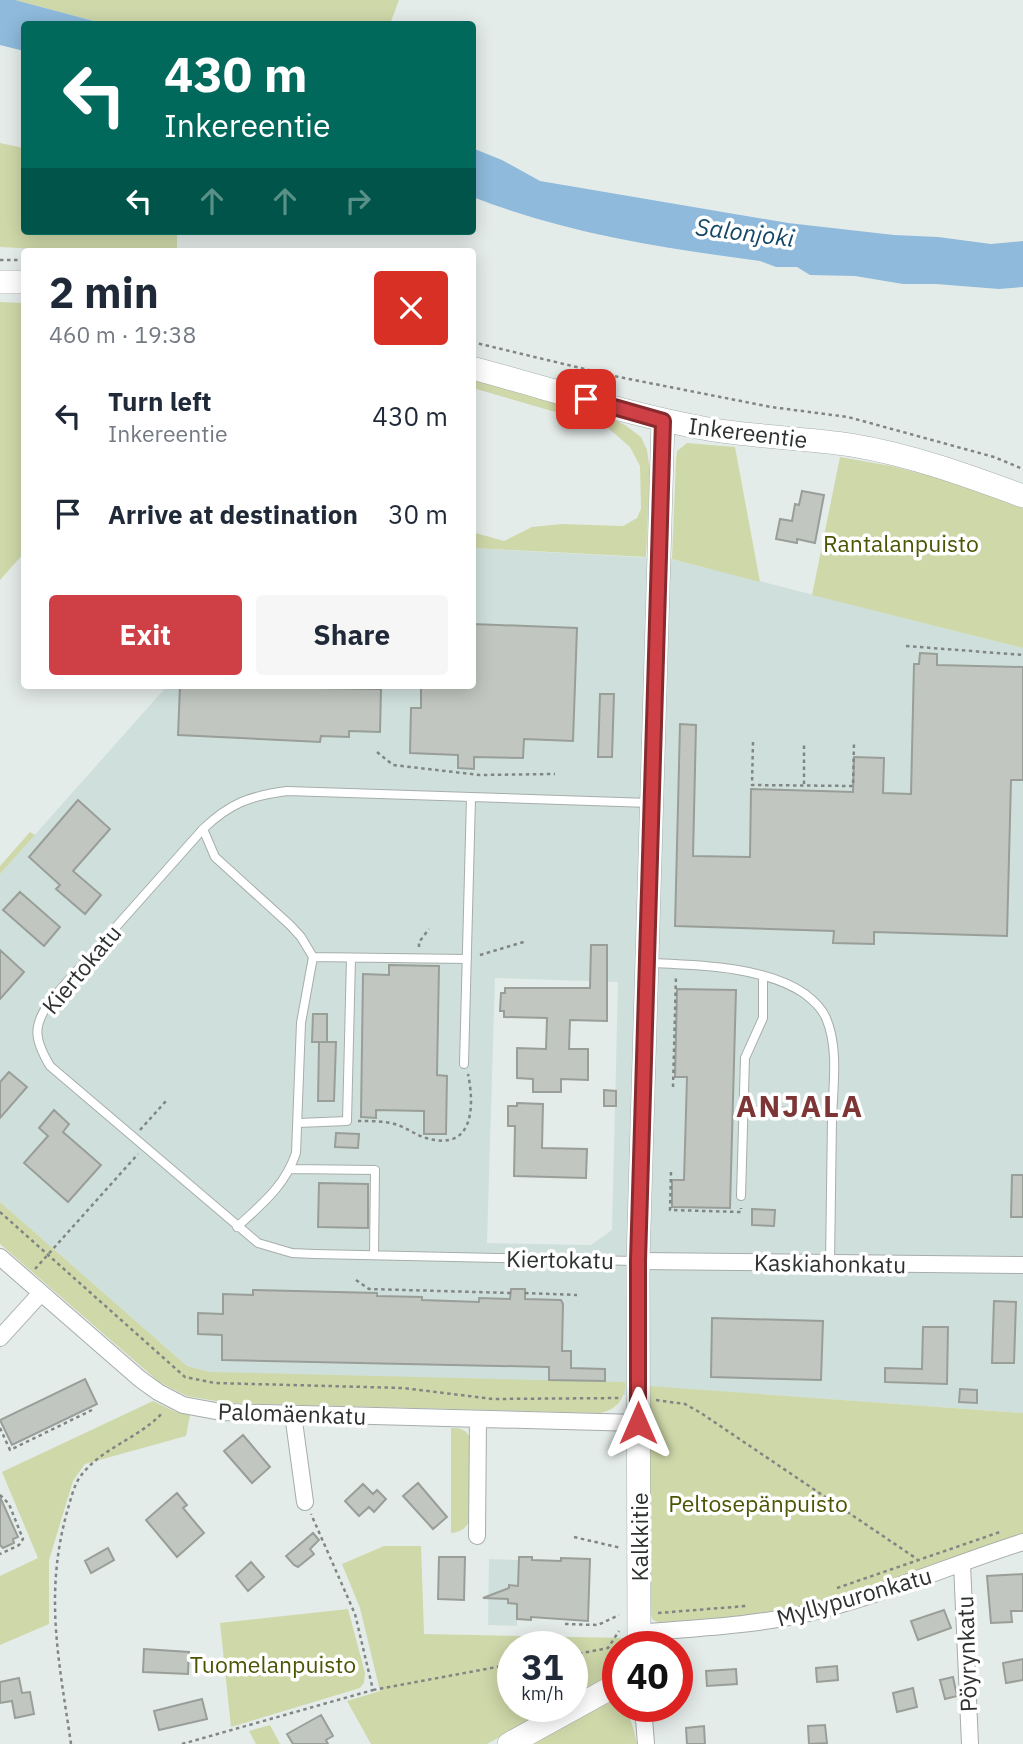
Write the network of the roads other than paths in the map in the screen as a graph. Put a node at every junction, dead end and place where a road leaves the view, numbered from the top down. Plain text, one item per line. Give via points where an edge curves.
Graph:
1 (0, 282) edge
2 (21, 282) edge
3 (476, 369) edge
4 (663, 421) junction
5 (1023, 496) edge
6 (471, 797) junction
7 (651, 803) junction
8 (203, 829) junction
9 (313, 957) junction
10 (351, 958) junction
11 (467, 959) junction
12 (646, 963) junction
13 (763, 977) junction
14 (464, 1064) road end
15 (744, 1110) junction
16 (832, 1114) junction
17 (298, 1122) junction
18 (291, 1169) junction
19 (741, 1196) road end
20 (237, 1227) junction
21 (374, 1255) junction
22 (0, 1257) edge
23 (638, 1261) junction
24 (830, 1263) junction
25 (1023, 1265) edge
26 (41, 1293) junction
27 (0, 1338) edge
28 (293, 1414) junction
29 (478, 1419) junction
30 (638, 1423) junction
31 (305, 1502) road end
32 (477, 1536) dead end
33 (1023, 1542) edge
34 (962, 1564) junction
35 (639, 1628) edge
36 (602, 1693) edge
37 (644, 1722) edge
38 (509, 1744) edge
39 (646, 1744) edge
40 (970, 1744) edge

1 - 2 street
3 - 4 street, Inkereentie
4 - 5 street, Inkereentie via 903,456
4 - 7 street, Kalkkitie
6 - 7 lane, Kiertokatu
6 - 8 lane, Kiertokatu via 287,791 240,801
6 - 11 lane
7 - 12 street, Kalkkitie
8 - 9 lane via 215,857 290,925
8 - 20 lane, Kiertokatu via 51,1000 37,1023 37,1034 50,1066
9 - 10 lane
9 - 17 lane via 301,1023
10 - 11 lane
10 - 17 lane via 347,1121
11 - 14 lane
12 - 13 lane
12 - 23 street, Kalkkitie
13 - 15 lane via 763,1018 745,1058
13 - 16 lane via 804,993 825,1018 833,1061
15 - 16 lane
15 - 19 lane
16 - 24 lane
17 - 18 lane
18 - 20 lane via 272,1195
18 - 21 lane via 375,1170
20 - 21 lane, Kiertokatu via 258,1243 292,1253
21 - 23 lane, Kiertokatu
22 - 26 street, Palomäenkatu
23 - 24 street, Kaskiahonkatu
23 - 30 street, Kalkkitie
24 - 25 street, Kaskiahonkatu
26 - 27 street
26 - 28 street, Palomäenkatu via 140,1379 173,1401 221,1412
28 - 29 street, Palomäenkatu
28 - 31 street
29 - 30 street, Palomäenkatu
29 - 32 street
30 - 35 street, Kalkkitie
33 - 34 street, Myllypuronkatu
34 - 35 street, Myllypuronkatu via 806,1614 762,1622
34 - 40 street, Pöyrynkatu
36 - 38 street
37 - 39 street

